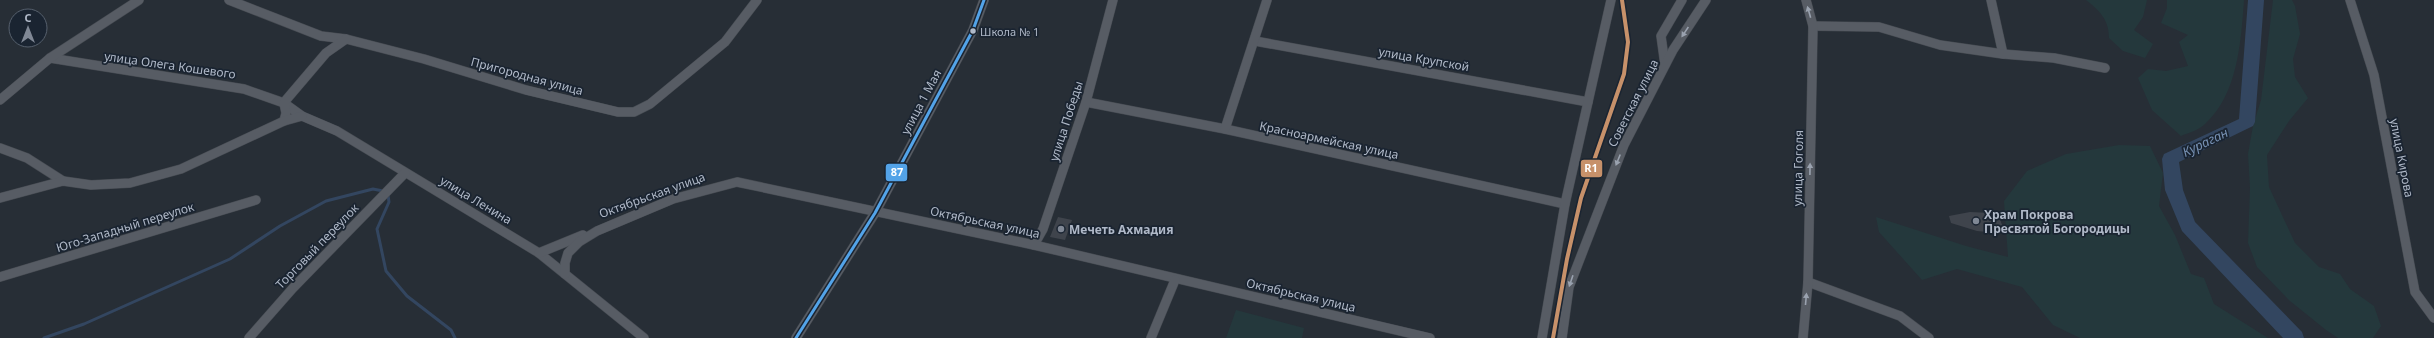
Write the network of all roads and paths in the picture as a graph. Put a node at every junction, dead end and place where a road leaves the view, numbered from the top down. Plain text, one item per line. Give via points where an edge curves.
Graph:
1 (139, 0) edge
2 (230, 0) edge
3 (758, 0) edge
4 (984, 0) edge
5 (1113, 0) edge
6 (1267, 0) edge
7 (1611, 0) edge
8 (1682, 0) edge
9 (1706, 0) edge
10 (1806, 0) edge
11 (1991, 0) edge
12 (2350, 0) edge
13 (1813, 26) junction
14 (321, 36) junction
15 (346, 39) junction
16 (1255, 41) junction
17 (326, 53) junction
18 (2003, 54) junction
19 (50, 58) junction
20 (1665, 65) junction
21 (2105, 68) dead end
22 (0, 100) edge
23 (1086, 102) junction
24 (1588, 102) junction
25 (284, 103) junction
26 (302, 116) junction
27 (284, 121) junction
28 (1225, 129) junction
29 (0, 148) edge
30 (48, 173) junction
31 (405, 173) junction
32 (63, 181) junction
33 (35, 187) junction
34 (0, 198) edge
35 (256, 200) dead end
36 (1565, 204) junction
37 (875, 213) junction
38 (595, 230) junction
39 (1034, 245) junction
40 (539, 253) junction
41 (565, 274) junction
42 (0, 277) edge
43 (1175, 280) junction
44 (1808, 282) junction
45 (2434, 318) edge
46 (249, 338) edge
47 (644, 338) edge
48 (796, 338) edge
49 (1151, 338) edge
50 (1430, 338) edge
51 (1542, 338) edge
52 (1562, 338) edge
53 (1803, 338) edge
54 (1929, 338) edge

1 - 19 street
2 - 14 street
3 - 15 street, Пригородная улица via 725,42 650,104 634,112 618,112 526,90 424,59
4 - 37 street, улица 1 Мая via 973,30
5 - 23 street, улица Победы
6 - 16 street
7 - 24 street
8 - 20 street via 1661,36
9 -> 20 street, Советская улица
13 -> 10 street, улица Гоголя
11 - 18 street
12 - 45 street, улица Кирова via 2374,75 2415,292
13 - 18 street via 1879,27 1940,45
44 -> 13 street, улица Гоголя
14 - 15 street, Пригородная улица
14 - 17 street
15 - 17 street
16 - 24 street, улица Крупской
16 - 28 street
17 - 25 street
18 - 21 street via 2054,58
19 - 22 street
19 - 25 street, улица Олега Кошевого via 244,89
20 -> 52 street, Советская улица via 1624,145 1585,241 1569,287
23 - 28 street, Красноармейская улица
23 - 39 street, улица Победы via 1044,229
24 - 36 street
25 - 26 street, улица Ленина
25 - 27 street
26 - 27 street
26 - 31 street, улица Ленина via 337,131
27 - 32 street via 181,169 130,183 91,185
28 - 36 street, Красноармейская улица
29 - 30 street via 27,158
30 - 32 street
30 - 33 street
31 - 40 street, улица Ленина
31 - 46 street, Торговый переулок via 293,288
32 - 33 street
33 - 34 street
35 - 42 street, Юго-Западный переулок
36 - 51 street
37 - 38 street, Октябрьская улица via 737,182 721,184 678,198
37 - 39 street, Октябрьская улица
37 - 48 street, улица 1 Мая
38 - 40 street
38 - 41 street, Октябрьская улица via 567,254
39 - 43 street, Октябрьская улица
40 - 41 street, улица Ленина
41 - 47 street, улица Ленина
43 - 49 street
43 - 50 street, Октябрьская улица
53 -> 44 street, улица Гоголя
44 - 54 street via 1900,316

